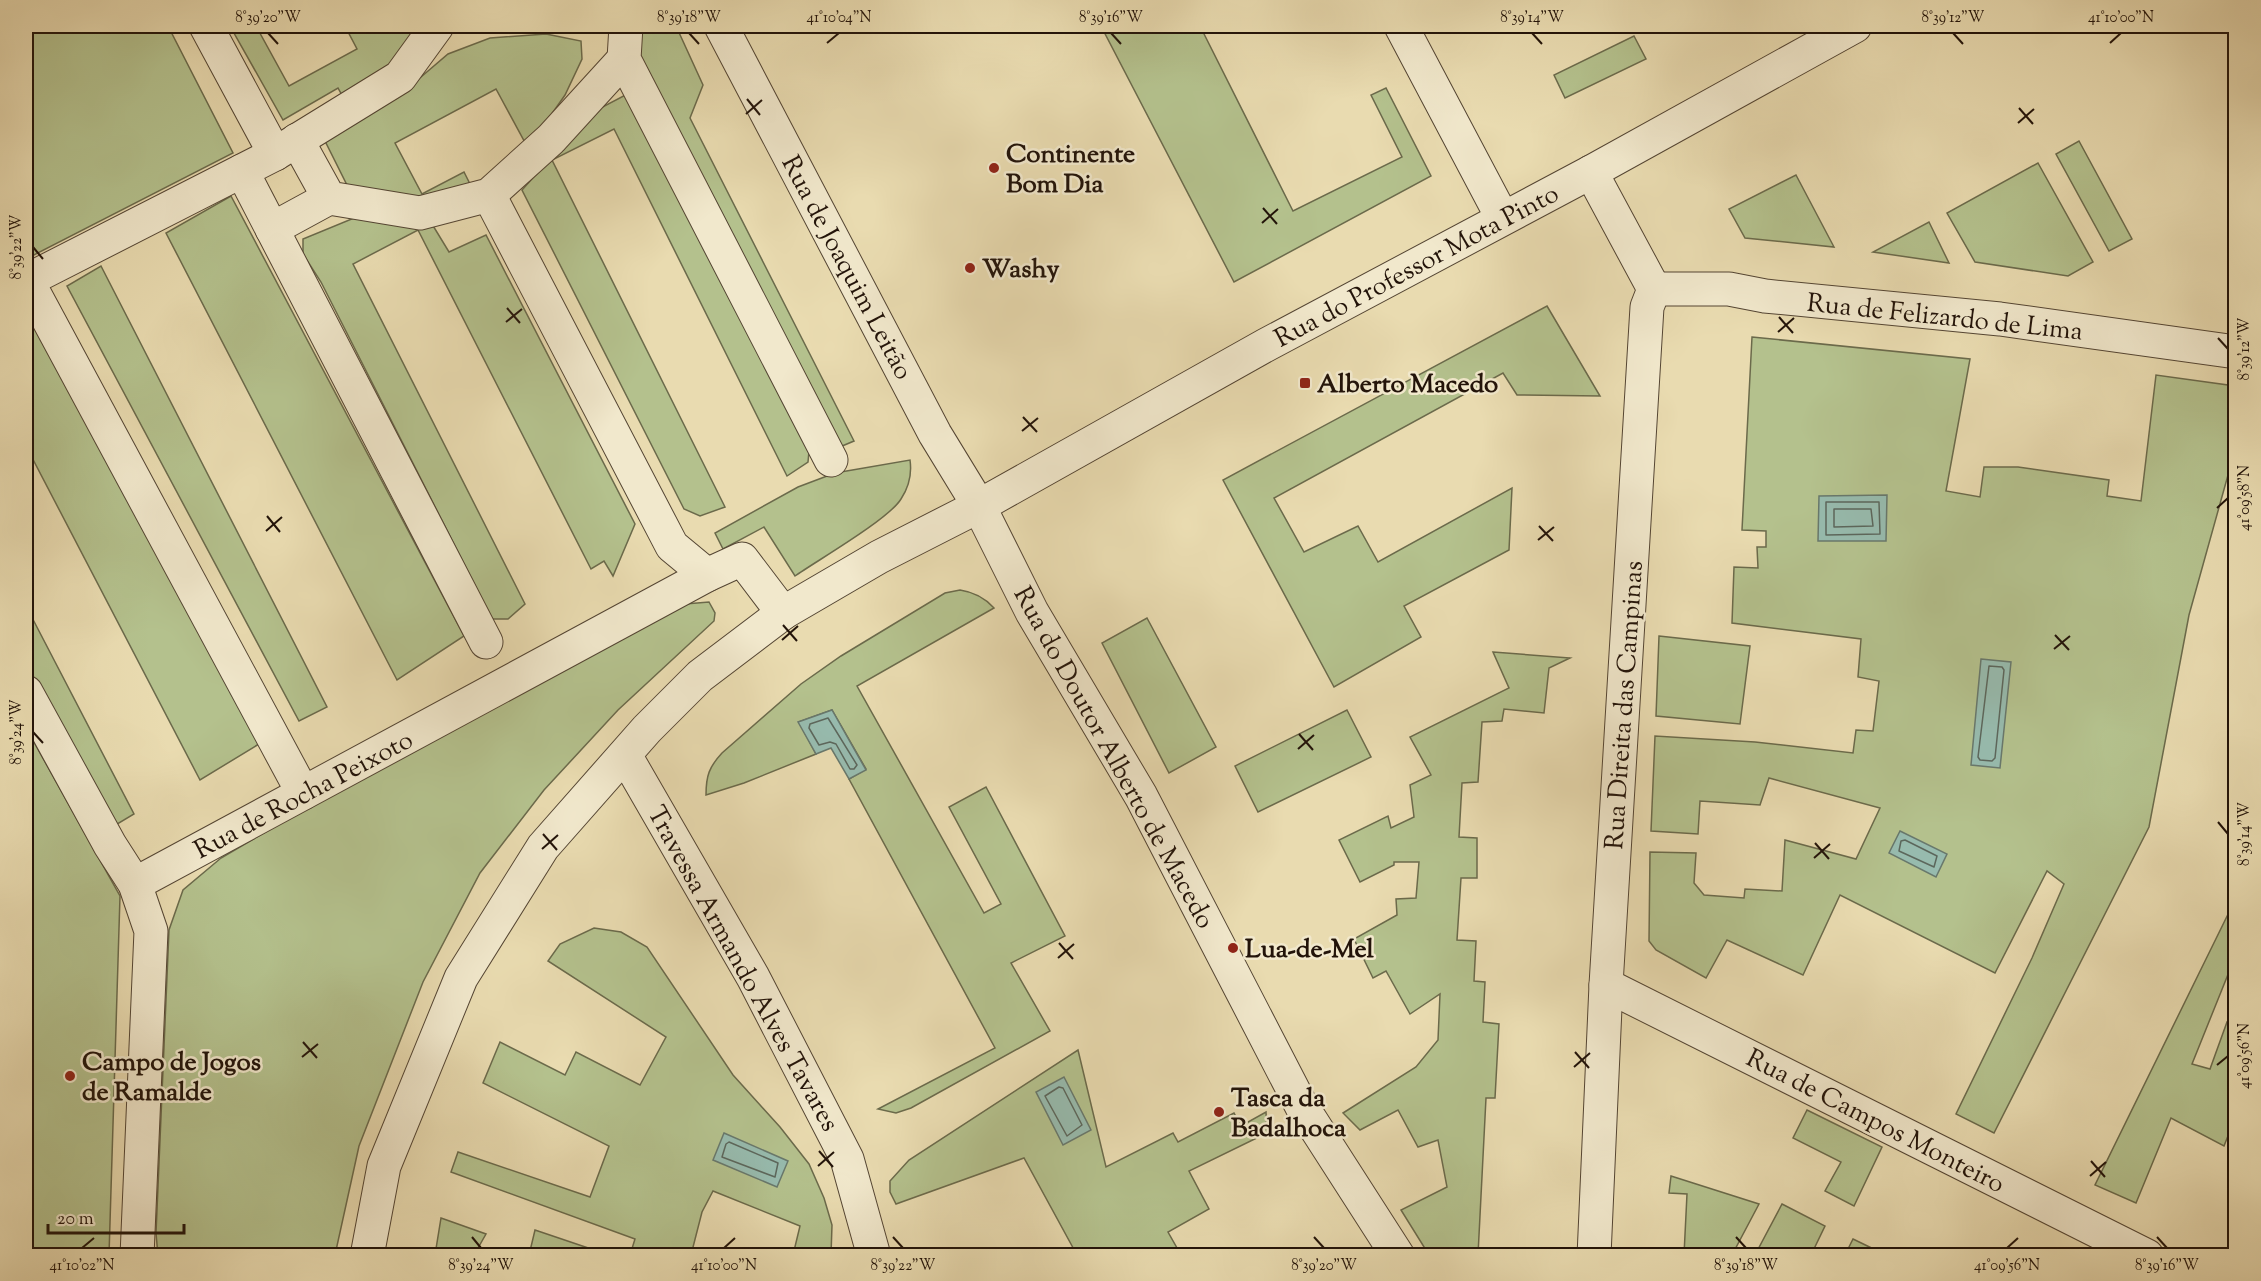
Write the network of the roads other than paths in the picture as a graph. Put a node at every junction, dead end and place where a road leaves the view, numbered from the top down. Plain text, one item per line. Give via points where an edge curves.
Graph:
1 (206, 26) edge
2 (437, 26) edge
3 (626, 26) edge
4 (721, 26) edge
5 (1401, 26) edge
6 (1855, 26) edge
7 (624, 59) junction
8 (286, 147) junction
9 (242, 171) junction
10 (1591, 172) junction
11 (489, 195) junction
12 (330, 198) junction
13 (1502, 217) junction
14 (272, 229) junction
15 (26, 281) edge
16 (1654, 290) junction
17 (2235, 352) edge
18 (831, 460) dead end
19 (979, 506) junction
20 (707, 574) junction
21 (783, 613) junction
22 (486, 642) dead end
23 (26, 692) edge
24 (625, 754) junction
25 (303, 793) junction
26 (135, 884) junction
27 (1606, 985) junction
28 (137, 1256) edge
29 (367, 1256) edge
30 (874, 1256) edge
31 (1398, 1256) edge
32 (1594, 1256) edge
33 (2147, 1256) edge

1 - 8 street
2 - 8 street via 400,77
3 - 7 street
4 - 19 street, Rua de Joaquim Leitão via 935,434
5 - 13 street
6 - 10 street, Rua do Professor Mota Pinto
7 - 11 street via 551,139
7 - 18 street
8 - 9 street
8 - 12 street
9 - 14 street
9 - 15 street
10 - 13 street, Rua do Professor Mota Pinto
10 - 16 street
11 - 12 street via 420,213
11 - 20 street via 672,546
12 - 14 street
13 - 19 street, Rua do Professor Mota Pinto
14 - 22 street
15 - 25 street
16 - 17 street, Rua de Felizardo de Lima via 1729,290 2000,319
16 - 27 street, Rua Direita das Campinas via 1647,307
19 - 21 street via 879,557
19 - 31 street, Rua do Doutor Alberto de Macedo via 1032,612 1141,796 1301,1105
20 - 21 street, Rua de Rocha Peixoto via 742,560
20 - 25 street, Rua de Rocha Peixoto
21 - 24 street via 700,676
23 - 26 street
24 - 29 street via 543,848 461,978 384,1166
24 - 30 street, Travessa Armando Alves Tavares via 753,977 847,1159
25 - 26 street, Rua de Rocha Peixoto
26 - 28 street via 151,931
27 - 32 street, Rua Direita das Campinas
27 - 33 street, Rua de Campos Monteiro

